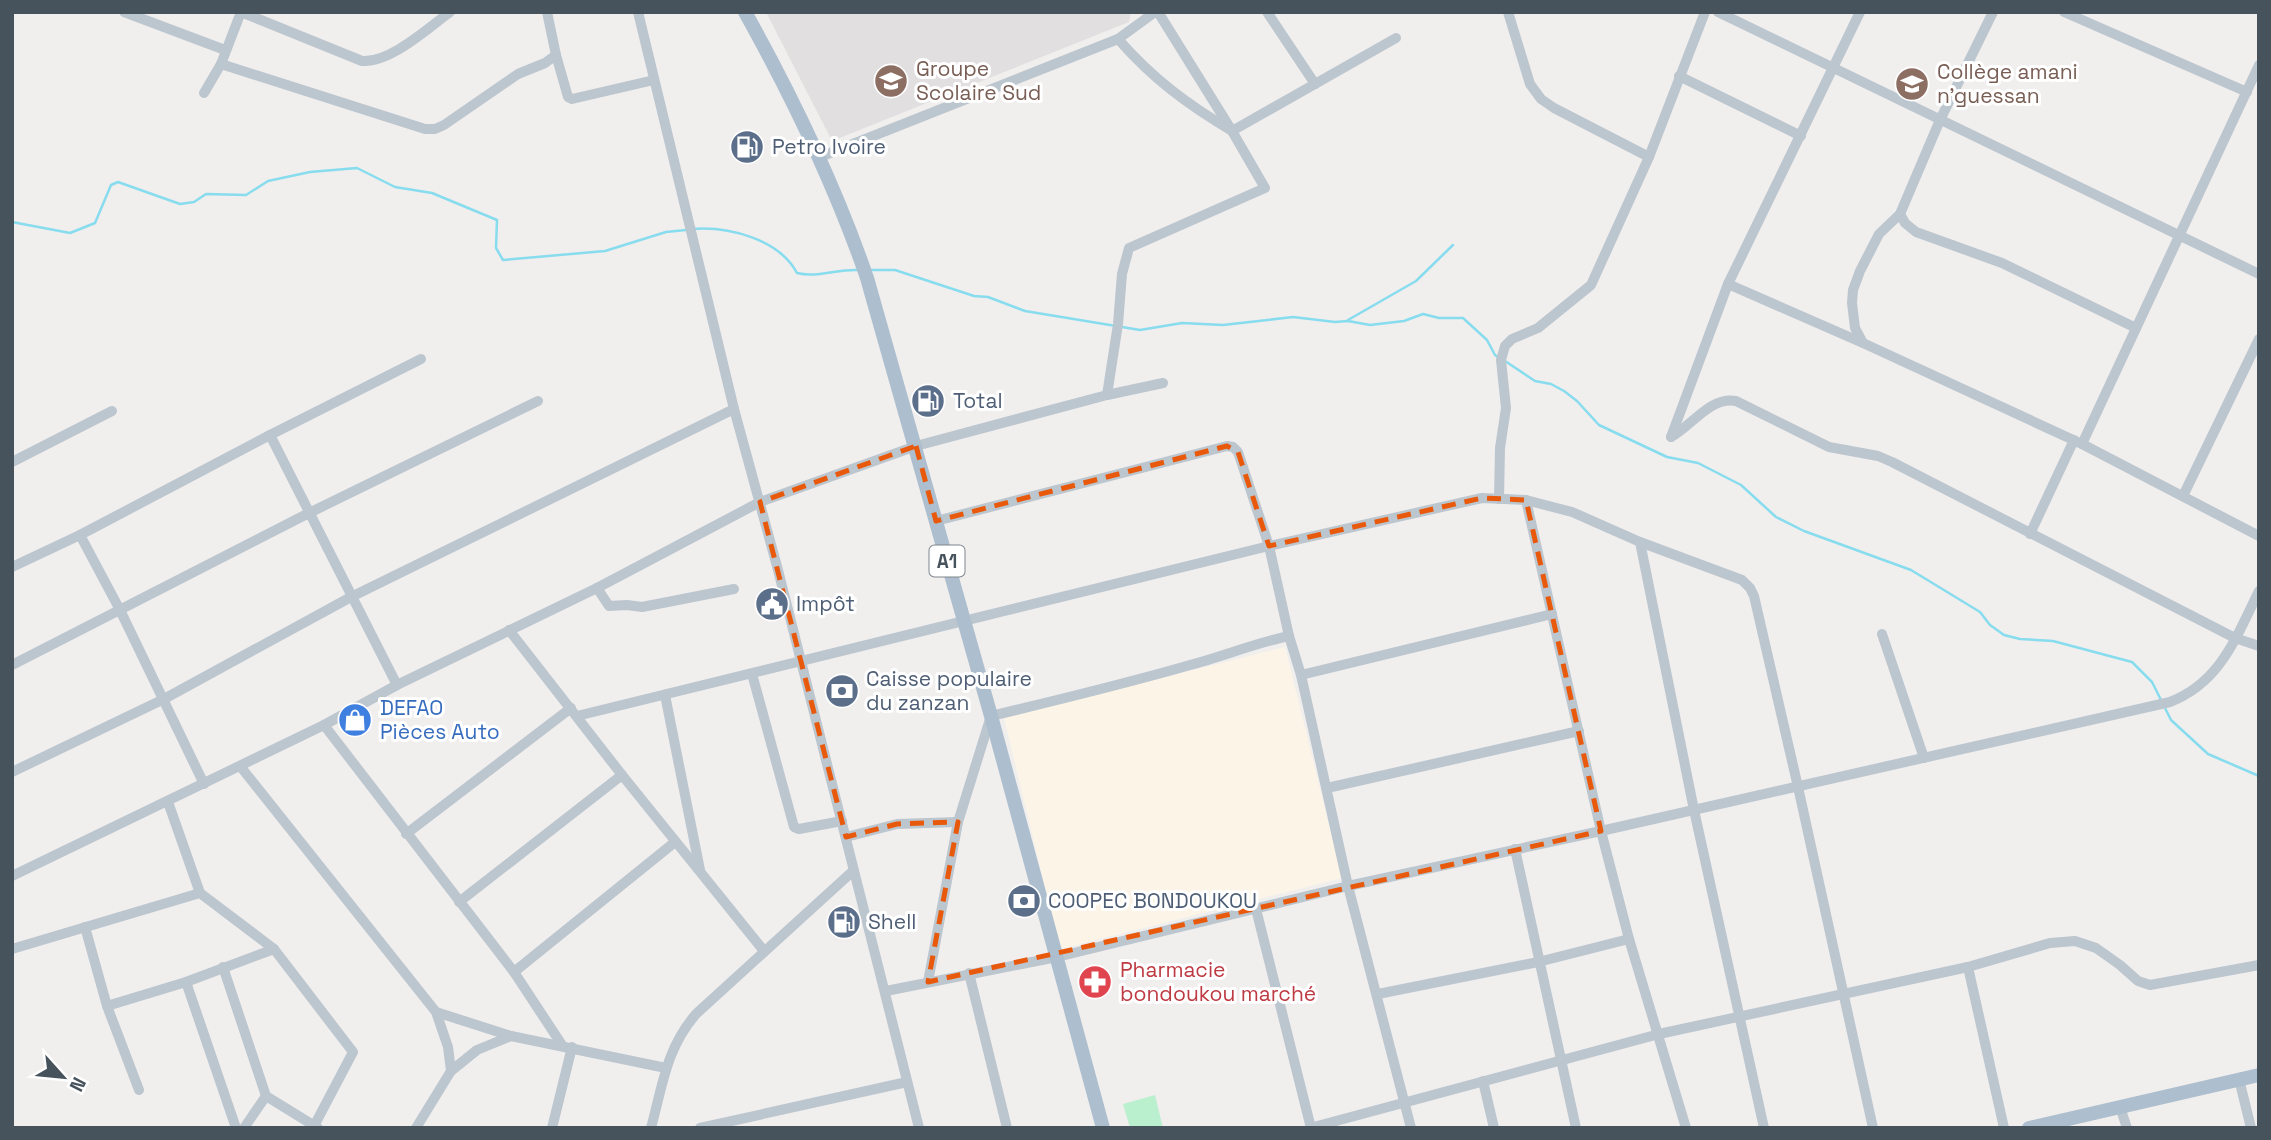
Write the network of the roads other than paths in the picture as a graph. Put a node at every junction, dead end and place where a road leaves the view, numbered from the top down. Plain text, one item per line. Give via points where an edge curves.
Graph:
1 (124, 12) edge
2 (450, 12) edge
3 (547, 12) edge
4 (638, 12) edge
5 (745, 12) edge
6 (1157, 12) edge
7 (1508, 12) edge
8 (1705, 12) edge
9 (1718, 12) edge
10 (1860, 12) edge
11 (1993, 12) edge
12 (2064, 12) edge
13 (1270, 14) edge
14 (1396, 38) dead end
15 (1118, 39) junction
16 (225, 50) junction
17 (556, 55) junction
18 (221, 64) junction
19 (2259, 65) edge
20 (1834, 69) junction
21 (1679, 76) junction
22 (653, 80) junction
23 (1315, 84) junction
24 (2247, 92) junction
25 (204, 93) dead end
26 (1940, 120) junction
27 (1232, 131) junction
28 (1801, 136) junction
29 (820, 157) junction
30 (1649, 157) junction
31 (1899, 214) junction
32 (2180, 234) junction
33 (2259, 274) edge
34 (1728, 284) junction
35 (2136, 328) junction
36 (2259, 339) edge
37 (1863, 343) junction
38 (421, 359) dead end
39 (1163, 383) dead end
40 (1107, 395) junction
41 (538, 401) dead end
42 (734, 409) junction
43 (111, 411) dead end
44 (270, 435) junction
45 (2078, 442) junction
46 (916, 446) junction
47 (12, 462) edge
48 (2183, 496) junction
49 (1499, 499) junction
50 (1526, 500) junction
51 (760, 502) junction
52 (309, 513) junction
53 (936, 521) junction
54 (2030, 534) junction
55 (80, 535) junction
56 (2259, 536) edge
57 (1640, 542) junction
58 (1269, 547) junction
59 (12, 567) edge
60 (597, 588) junction
61 (734, 589) dead end
62 (2259, 591) edge
63 (351, 597) junction
64 (120, 610) junction
65 (1552, 614) junction
66 (964, 622) junction
67 (509, 630) junction
68 (1882, 635) dead end
69 (1289, 636) junction
70 (2235, 638) junction
71 (2259, 646) edge
72 (800, 660) junction
73 (12, 665) edge
74 (752, 674) junction
75 (1301, 675) junction
76 (397, 685) junction
77 (665, 695) junction
78 (164, 699) junction
79 (574, 712) junction
80 (991, 716) junction
81 (324, 725) junction
82 (1578, 731) junction
83 (1924, 758) junction
84 (240, 766) junction
85 (12, 772) edge
86 (622, 775) junction
87 (204, 784) junction
88 (1798, 787) junction
89 (1327, 788) junction
90 (168, 802) junction
91 (1694, 810) junction
92 (842, 821) junction
93 (958, 822) junction
94 (1601, 831) junction
95 (406, 834) junction
96 (846, 837) junction
97 (675, 842) junction
98 (1515, 849) junction
99 (853, 870) junction
100 (701, 873) junction
101 (12, 876) edge
102 (1348, 886) junction
103 (200, 893) junction
104 (459, 902) junction
105 (1256, 909) junction
106 (85, 927) junction
107 (1629, 939) junction
108 (12, 949) edge
109 (274, 949) junction
110 (764, 951) junction
111 (1057, 957) junction
112 (1538, 962) junction
113 (2259, 965) edge
114 (223, 967) junction
115 (1968, 967) junction
116 (514, 972) junction
117 (969, 974) junction
118 (186, 982) junction
119 (928, 982) junction
120 (886, 992) junction
121 (1842, 993) junction
122 (1378, 994) junction
123 (107, 1006) junction
124 (436, 1012) junction
125 (1741, 1017) junction
126 (1658, 1034) junction
127 (511, 1036) junction
128 (567, 1046) junction
129 (1561, 1060) junction
130 (666, 1068) junction
131 (450, 1071) junction
132 (2259, 1075) edge
133 (2239, 1079) junction
134 (1483, 1081) junction
135 (908, 1082) junction
136 (139, 1090) dead end
137 (266, 1096) junction
138 (1405, 1102) junction
139 (2120, 1107) junction
140 (315, 1127) edge
141 (236, 1128) edge
142 (244, 1128) edge
143 (416, 1128) edge
144 (552, 1128) edge
145 (651, 1128) edge
146 (701, 1128) edge
147 (919, 1128) edge
148 (1007, 1128) edge
149 (1103, 1128) edge
150 (1310, 1128) edge
151 (1411, 1128) edge
152 (1494, 1128) edge
153 (1576, 1128) edge
154 (1686, 1128) edge
155 (1764, 1128) edge
156 (1873, 1128) edge
157 (2004, 1128) edge
158 (2029, 1128) edge
159 (2127, 1128) edge
160 (2251, 1128) edge

1 - 16 street
2 - 16 street via 372,62 241,12
3 - 17 street
4 - 22 street
5 - 29 main road, A1
6 - 15 street
6 - 27 street
7 - 30 street via 1530,83 1541,99
8 - 21 street
9 - 20 street
10 - 20 street
11 - 26 street
12 - 24 street
13 - 23 street
14 - 23 street
15 - 27 street via 1161,83
15 - 29 street
16 - 18 street
17 - 18 street via 518,74 435,129
17 - 22 street via 572,99
18 - 25 street
19 - 24 street
20 - 26 street
20 - 28 street
21 - 28 street
21 - 30 street
22 - 42 street
23 - 27 street
24 - 32 street
26 - 31 street
26 - 32 street
27 - 40 street via 1265,188 1129,248
28 - 34 street
29 - 46 main road, A1 via 867,278
30 - 49 street via 1587,289 1538,328 1504,346 1506,408
31 - 35 street via 1916,232 2002,263
31 - 37 street via 1879,234 1853,290 1855,328
32 - 33 street
32 - 35 street
34 - 37 street
34 - 54 street via 1671,437 1717,402 1736,401 1829,447 1878,456
35 - 45 street
36 - 48 street
37 - 45 street
38 - 44 street
39 - 40 street
40 - 46 street
41 - 52 street
42 - 51 street
42 - 63 street
43 - 47 street
44 - 52 street
44 - 55 street
45 - 48 street
45 - 54 street
46 - 51 street
46 - 53 main road, A1
48 - 56 street
49 - 50 street
49 - 58 street via 1482,498
50 - 57 street via 1572,512
50 - 65 street
51 - 60 street
51 - 72 street
52 - 63 street
52 - 64 street
53 - 58 street via 1227,446 1238,452
53 - 66 main road, A1
54 - 70 street
55 - 59 street
55 - 64 street
57 - 88 street via 1742,580 1750,588
57 - 91 street
58 - 66 street
58 - 69 street
60 - 61 street via 609,606 642,607
60 - 67 street
62 - 70 street
63 - 76 street
63 - 78 street
64 - 73 street
64 - 78 street
65 - 75 street
65 - 82 street
66 - 72 street
66 - 80 main road, A1
67 - 76 street
67 - 79 street
68 - 83 street
69 - 75 street
69 - 80 street
70 - 71 street
70 - 83 street via 2203,684 2188,695
72 - 74 street
72 - 92 street
74 - 77 street
74 - 92 street via 794,827
75 - 89 street
76 - 81 street
77 - 79 street
77 - 100 street
78 - 85 street
78 - 87 street
79 - 86 street
79 - 95 street
80 - 93 street
80 - 111 main road, A1
81 - 84 street
81 - 95 street
82 - 89 street
82 - 94 street
83 - 88 street
84 - 87 street
84 - 124 street
86 - 97 street
86 - 104 street
87 - 90 street
88 - 91 street
88 - 121 street
89 - 102 street
90 - 101 street
90 - 103 street
91 - 94 street
91 - 125 street
92 - 96 street
93 - 96 street via 897,824
93 - 119 street
94 - 98 street
94 - 107 street
95 - 104 street
96 - 99 street
97 - 100 street
97 - 116 street
98 - 102 street
98 - 112 street
99 - 110 street
99 - 120 street
100 - 110 street
102 - 105 street
102 - 122 street
103 - 106 street
103 - 109 street
104 - 116 street
105 - 111 street
105 - 150 street
106 - 108 street
106 - 123 street
107 - 112 street
107 - 126 street
109 - 114 street
109 - 140 street via 353,1052
110 - 130 street via 696,1014 672,1048
111 - 117 street
111 - 149 main road, A1
112 - 122 street
112 - 129 street
113 - 115 street via 2150,985 2096,948 2075,941 2050,943
114 - 118 street
114 - 137 street
115 - 121 street
115 - 157 street
116 - 128 street
117 - 119 street
117 - 148 street
118 - 123 street
118 - 141 street
119 - 120 street
120 - 135 street
121 - 125 street
121 - 156 street
122 - 138 street
123 - 136 street
124 - 127 street
124 - 131 street via 448,1047
125 - 126 street
125 - 155 street
126 - 129 street
126 - 154 street
127 - 128 street
127 - 131 street via 477,1051
128 - 130 street
128 - 144 street
129 - 134 street
129 - 153 street
130 - 145 street
131 - 143 street
132 - 133 main road
133 - 139 main road
133 - 160 street
134 - 138 street
134 - 152 street
135 - 146 street
135 - 147 street
137 - 140 street
137 - 142 street
138 - 150 street
138 - 151 street
139 - 158 main road
139 - 159 street

